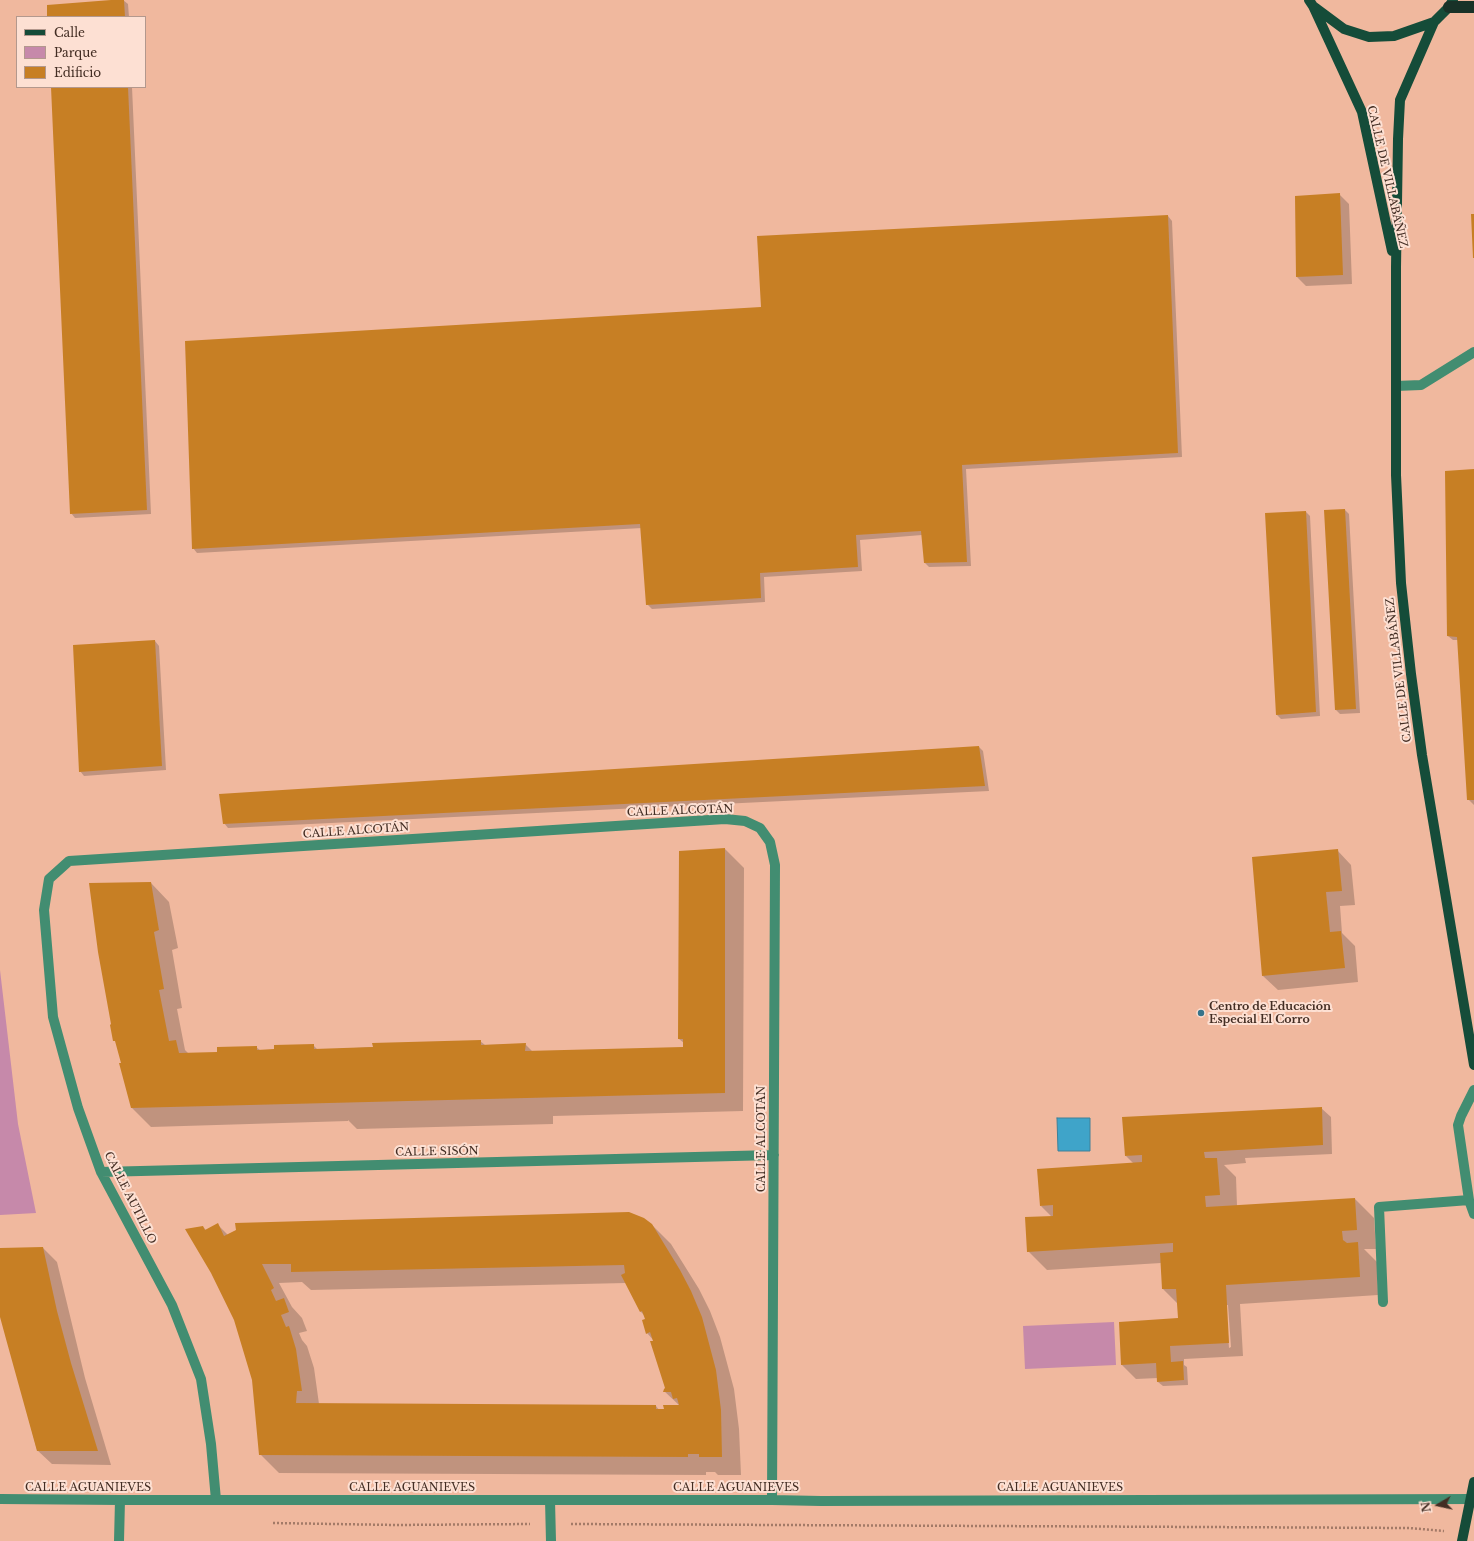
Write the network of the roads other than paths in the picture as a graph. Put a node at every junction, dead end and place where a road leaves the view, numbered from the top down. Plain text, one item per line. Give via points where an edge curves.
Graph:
1 (1311, 3) edge
2 (1451, 4) edge
3 (1474, 7) edge
4 (1434, 22) junction
5 (1396, 267) junction
6 (1474, 352) edge
7 (1396, 386) junction
8 (69, 861) joint
9 (1474, 1065) edge
10 (1474, 1090) edge
11 (774, 1155) junction
12 (101, 1172) junction
13 (1469, 1200) junction
14 (1474, 1214) edge
15 (1383, 1302) dead end
16 (1474, 1482) edge
17 (0, 1499) edge
18 (1473, 1499) edge
19 (120, 1500) junction
20 (216, 1500) junction
21 (550, 1500) junction
22 (772, 1500) junction
23 (1463, 1536) edge
24 (119, 1541) edge
25 (551, 1541) edge

1 - 4 main road via 1344,29 1369,37 1394,36
1 - 5 main road, CALLE DE VILLABÁÑEZ via 1362,112
2 - 3 highway
2 - 4 main road
4 - 5 main road, CALLE DE VILLABÁÑEZ via 1400,100
5 - 7 main road, CALLE DE VILLABÁÑEZ
6 - 7 street via 1421,385
7 - 9 main road, CALLE DE VILLABÁÑEZ via 1396,475 1401,584 1411,674 1422,755
8 - 11 street, CALLE ALCOTÁN via 725,819 745,822 760,828 770,842 775,865
8 - 12 street, CALLE AUTILLO via 48,880 44,910 53,1018 78,1108
10 - 13 street via 1458,1125
11 - 12 street, CALLE SISÓN
11 - 22 street, CALLE ALCOTÁN
12 - 20 street, CALLE AUTILLO via 172,1305 202,1379
13 - 14 street
13 - 15 street via 1379,1207
16 - 18 main road
17 - 19 street, CALLE AGUANIEVES
18 - 22 street, CALLE AGUANIEVES
18 - 23 main road
19 - 20 street, CALLE AGUANIEVES
19 - 24 street
20 - 21 street, CALLE AGUANIEVES
21 - 22 street, CALLE AGUANIEVES
21 - 25 street

